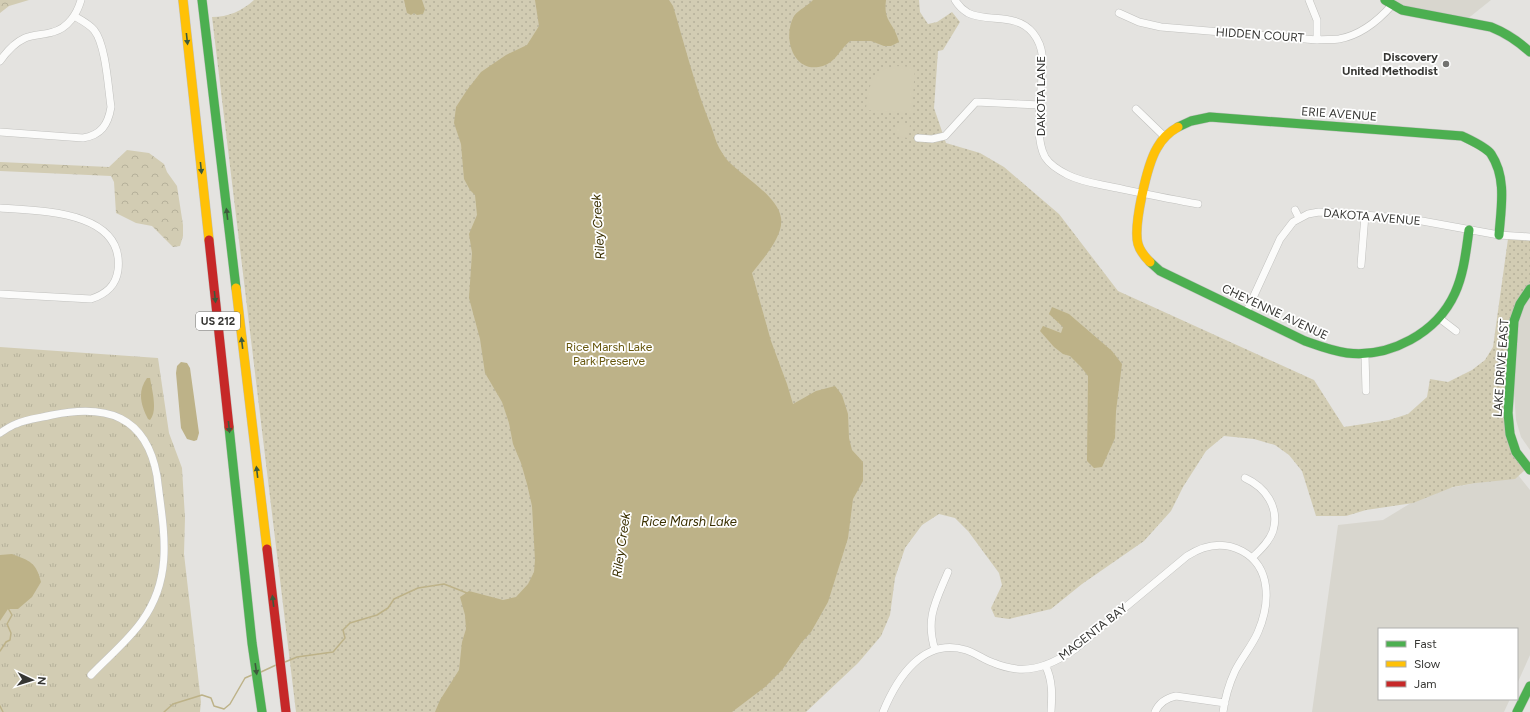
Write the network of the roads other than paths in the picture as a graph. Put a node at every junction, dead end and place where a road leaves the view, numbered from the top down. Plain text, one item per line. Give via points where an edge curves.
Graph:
1 (81, 0) edge
2 (183, 0) edge
3 (202, 0) edge
4 (955, 0) edge
5 (1309, 0) edge
6 (1388, 2) edge
7 (1119, 13) dead end
8 (74, 16) junction
9 (1317, 40) junction
10 (1530, 52) edge
11 (0, 61) edge
12 (1040, 105) junction
13 (1136, 109) dead end
14 (0, 132) edge
15 (1165, 137) junction
16 (918, 138) dead end
17 (1143, 194) junction
18 (1198, 204) dead end
19 (0, 208) edge
20 (1294, 210) dead end
21 (1365, 215) junction
22 (1299, 218) junction
23 (1469, 230) junction
24 (1499, 235) junction
25 (1530, 237) edge
26 (1362, 264) dead end
27 (1530, 289) edge
28 (0, 294) edge
29 (1246, 312) junction
30 (1439, 318) junction
31 (1456, 330) dead end
32 (1365, 354) junction
33 (1366, 391) dead end
34 (0, 433) edge
35 (1530, 470) edge
36 (1245, 478) dead end
37 (1252, 558) junction
38 (948, 572) dead end
39 (935, 650) junction
40 (1045, 666) junction
41 (91, 675) dead end
42 (1530, 686) edge
43 (1225, 703) junction
44 (262, 712) edge
45 (286, 712) edge
46 (883, 712) edge
47 (1050, 712) edge
48 (1155, 712) edge
49 (1223, 712) edge
50 (1517, 712) edge

1 - 8 street
2 -> 44 main road, US 212 via 252,643
45 -> 3 main road, US 212
4 - 12 street, DAKOTA LANE via 968,13 1018,22 1033,33 1044,59
5 - 9 street via 1317,20
6 - 9 street, HIDDEN COURT via 1372,24 1355,35
6 - 10 main road via 1398,9 1427,16 1489,25 1512,36
7 - 9 street, HIDDEN COURT via 1139,22 1161,27
8 - 11 street via 53,33 35,35 16,43
8 - 14 street via 94,30 101,44 111,107 106,125 92,136 83,138
12 - 16 street via 976,102 945,136 932,139
12 - 17 street, DAKOTA LANE via 1040,138 1045,156 1055,168 1069,176
13 - 15 street
15 - 17 main road, ERIE AVENUE via 1153,156
15 - 24 main road, ERIE AVENUE via 1192,120 1210,117 1462,136 1490,153 1500,174 1502,191
17 - 18 street, DAKOTA LANE
17 - 29 main road, CHEYENNE AVENUE via 1137,228 1138,242 1143,255 1160,272
19 - 28 street via 57,213 95,225 112,242 118,256 118,264 111,287 106,293 91,300
20 - 22 street
21 - 22 street, DAKOTA AVENUE via 1319,212
21 - 23 street, DAKOTA AVENUE via 1411,219
21 - 26 street
22 - 29 street, DAKOTA AVENUE via 1280,239
23 - 24 street, DAKOTA AVENUE
23 - 30 main road, CHEYENNE AVENUE via 1459,282 1452,300
24 - 25 street, DAKOTA AVENUE
27 - 35 main road, LAKE DRIVE EAST via 1520,304 1514,321 1508,413 1510,434 1516,452
29 - 32 main road, CHEYENNE AVENUE via 1290,335 1330,351
30 - 31 street
30 - 32 main road, CHEYENNE AVENUE via 1425,331 1401,345
32 - 33 street
34 - 41 street via 16,423 29,420 68,412 96,411 126,421 136,429 149,447 157,476 165,550 162,579 142,621
36 - 37 street via 1264,491 1273,510 1273,530
37 - 40 street, MAGENTA BAY via 1225,545 1215,545 1196,551 1074,650
37 - 43 street, MAGENTA BAY via 1262,572 1267,587 1264,615 1258,632 1233,676
38 - 39 street via 932,612 931,633
39 - 40 street, MAGENTA BAY via 966,650 993,663 1019,669
39 - 46 street, MAGENTA BAY via 921,656 908,667
40 - 47 street via 1052,685
42 - 50 main road
43 - 48 street via 1176,696 1163,701
43 - 49 street

